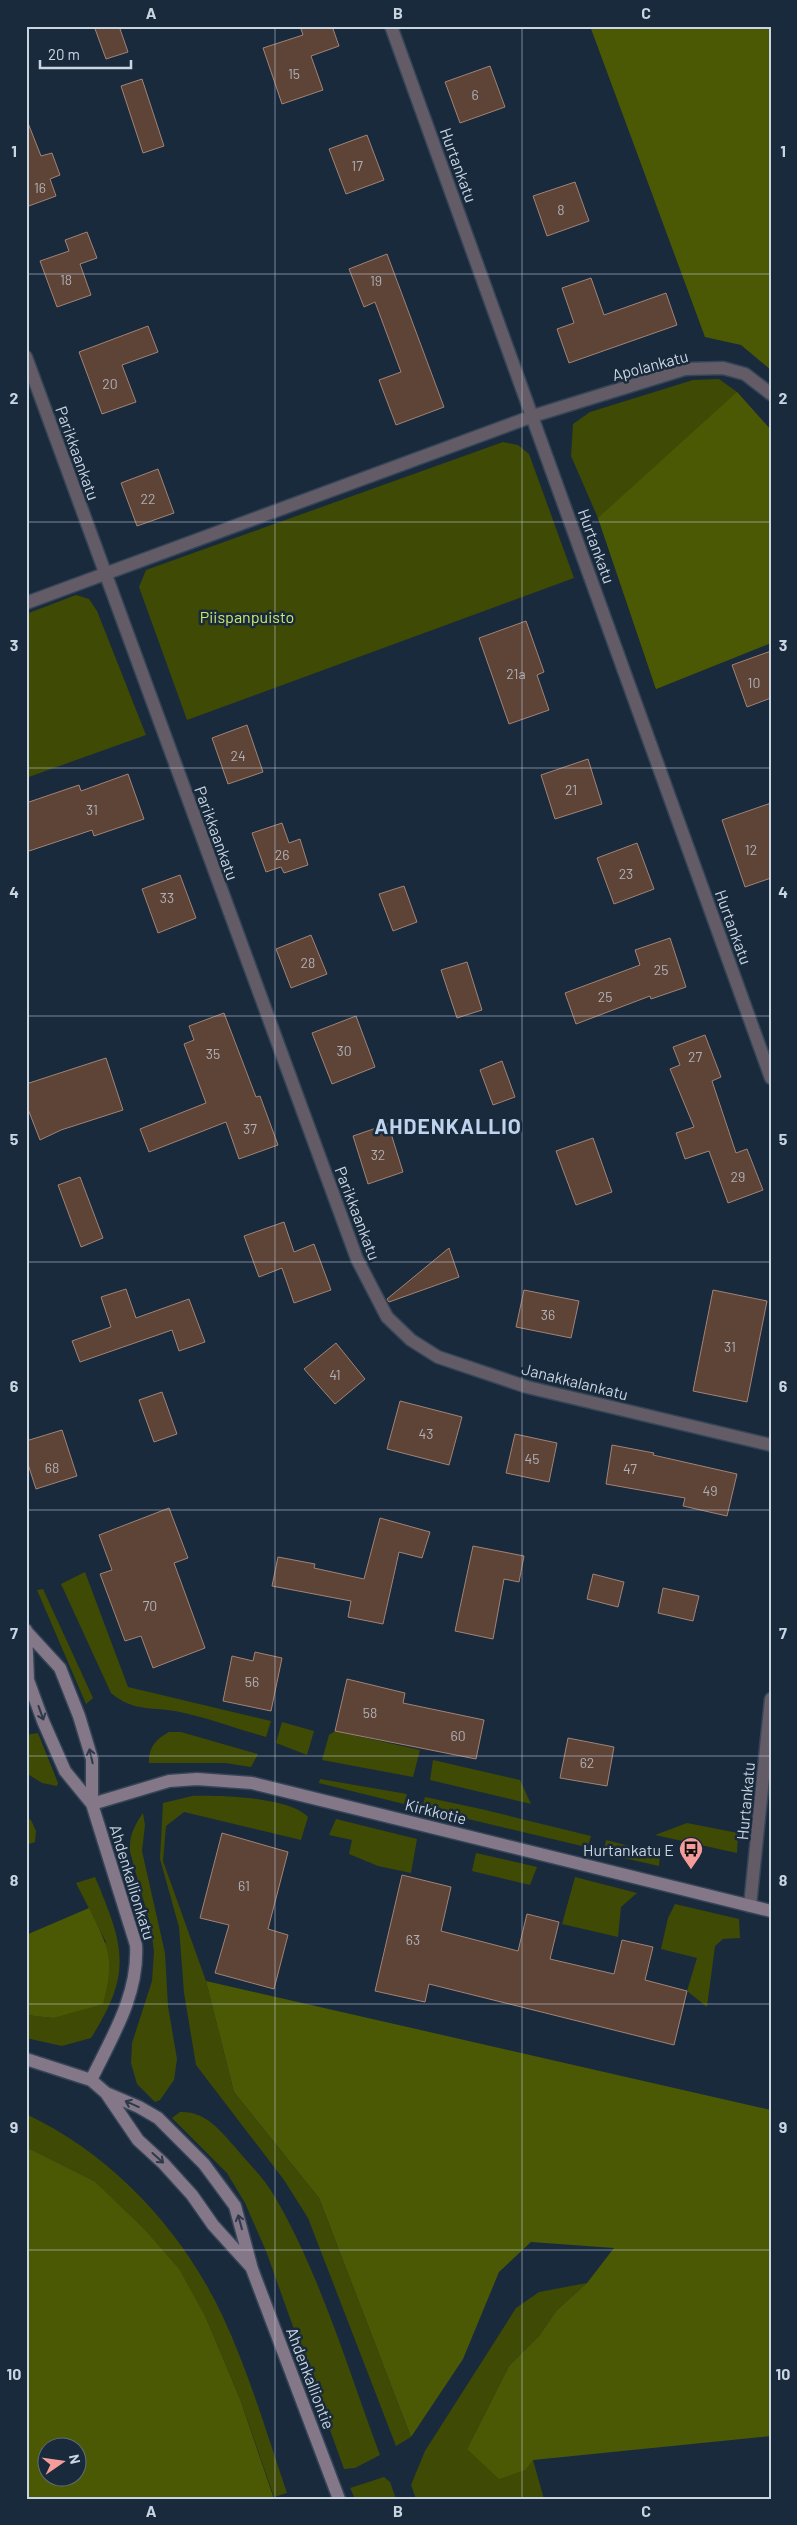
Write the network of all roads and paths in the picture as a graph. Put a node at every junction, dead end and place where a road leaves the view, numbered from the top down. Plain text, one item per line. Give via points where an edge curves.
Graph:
1 (390, 26) edge
2 (26, 357) edge
3 (771, 394) edge
4 (533, 416) junction
5 (104, 574) junction
6 (26, 603) edge
7 (771, 1078) edge
8 (386, 1317) joint
9 (771, 1445) edge
10 (26, 1631) edge
11 (771, 1699) edge
12 (92, 1804) junction
13 (750, 1906) junction
14 (771, 1911) edge
15 (26, 2059) edge
16 (91, 2080) junction
17 (106, 2093) junction
18 (252, 2268) junction
19 (339, 2499) edge

1 - 4 street, Hurtankatu
2 - 5 street, Parikkaankatu
3 - 4 street, Apolankatu via 746,374 723,368 685,369
4 - 5 street
4 - 7 street, Hurtankatu
5 - 6 street
5 - 8 street, Parikkaankatu via 357,1259
8 - 9 street, Janakkalankatu via 411,1340 438,1357 527,1387
10 -> 12 street, Ahdenkallionkatu via 28,1680 43,1721 65,1771
12 -> 10 street, Ahdenkallionkatu via 92,1759 79,1716 60,1668
11 - 13 street, Hurtankatu
12 - 13 street, Kirkkotie via 169,1781 197,1779 252,1783
12 - 16 street, Ahdenkallionkatu via 136,1945 137,1966 123,2014
13 - 14 street, Kirkkotie
15 - 16 street
16 - 17 street, Ahdenkalliontie
17 -> 18 street, Ahdenkalliontie via 138,2140 192,2195 213,2225
18 -> 17 street, Ahdenkalliontie via 235,2206 221,2184 158,2118
18 - 19 street, Ahdenkalliontie

